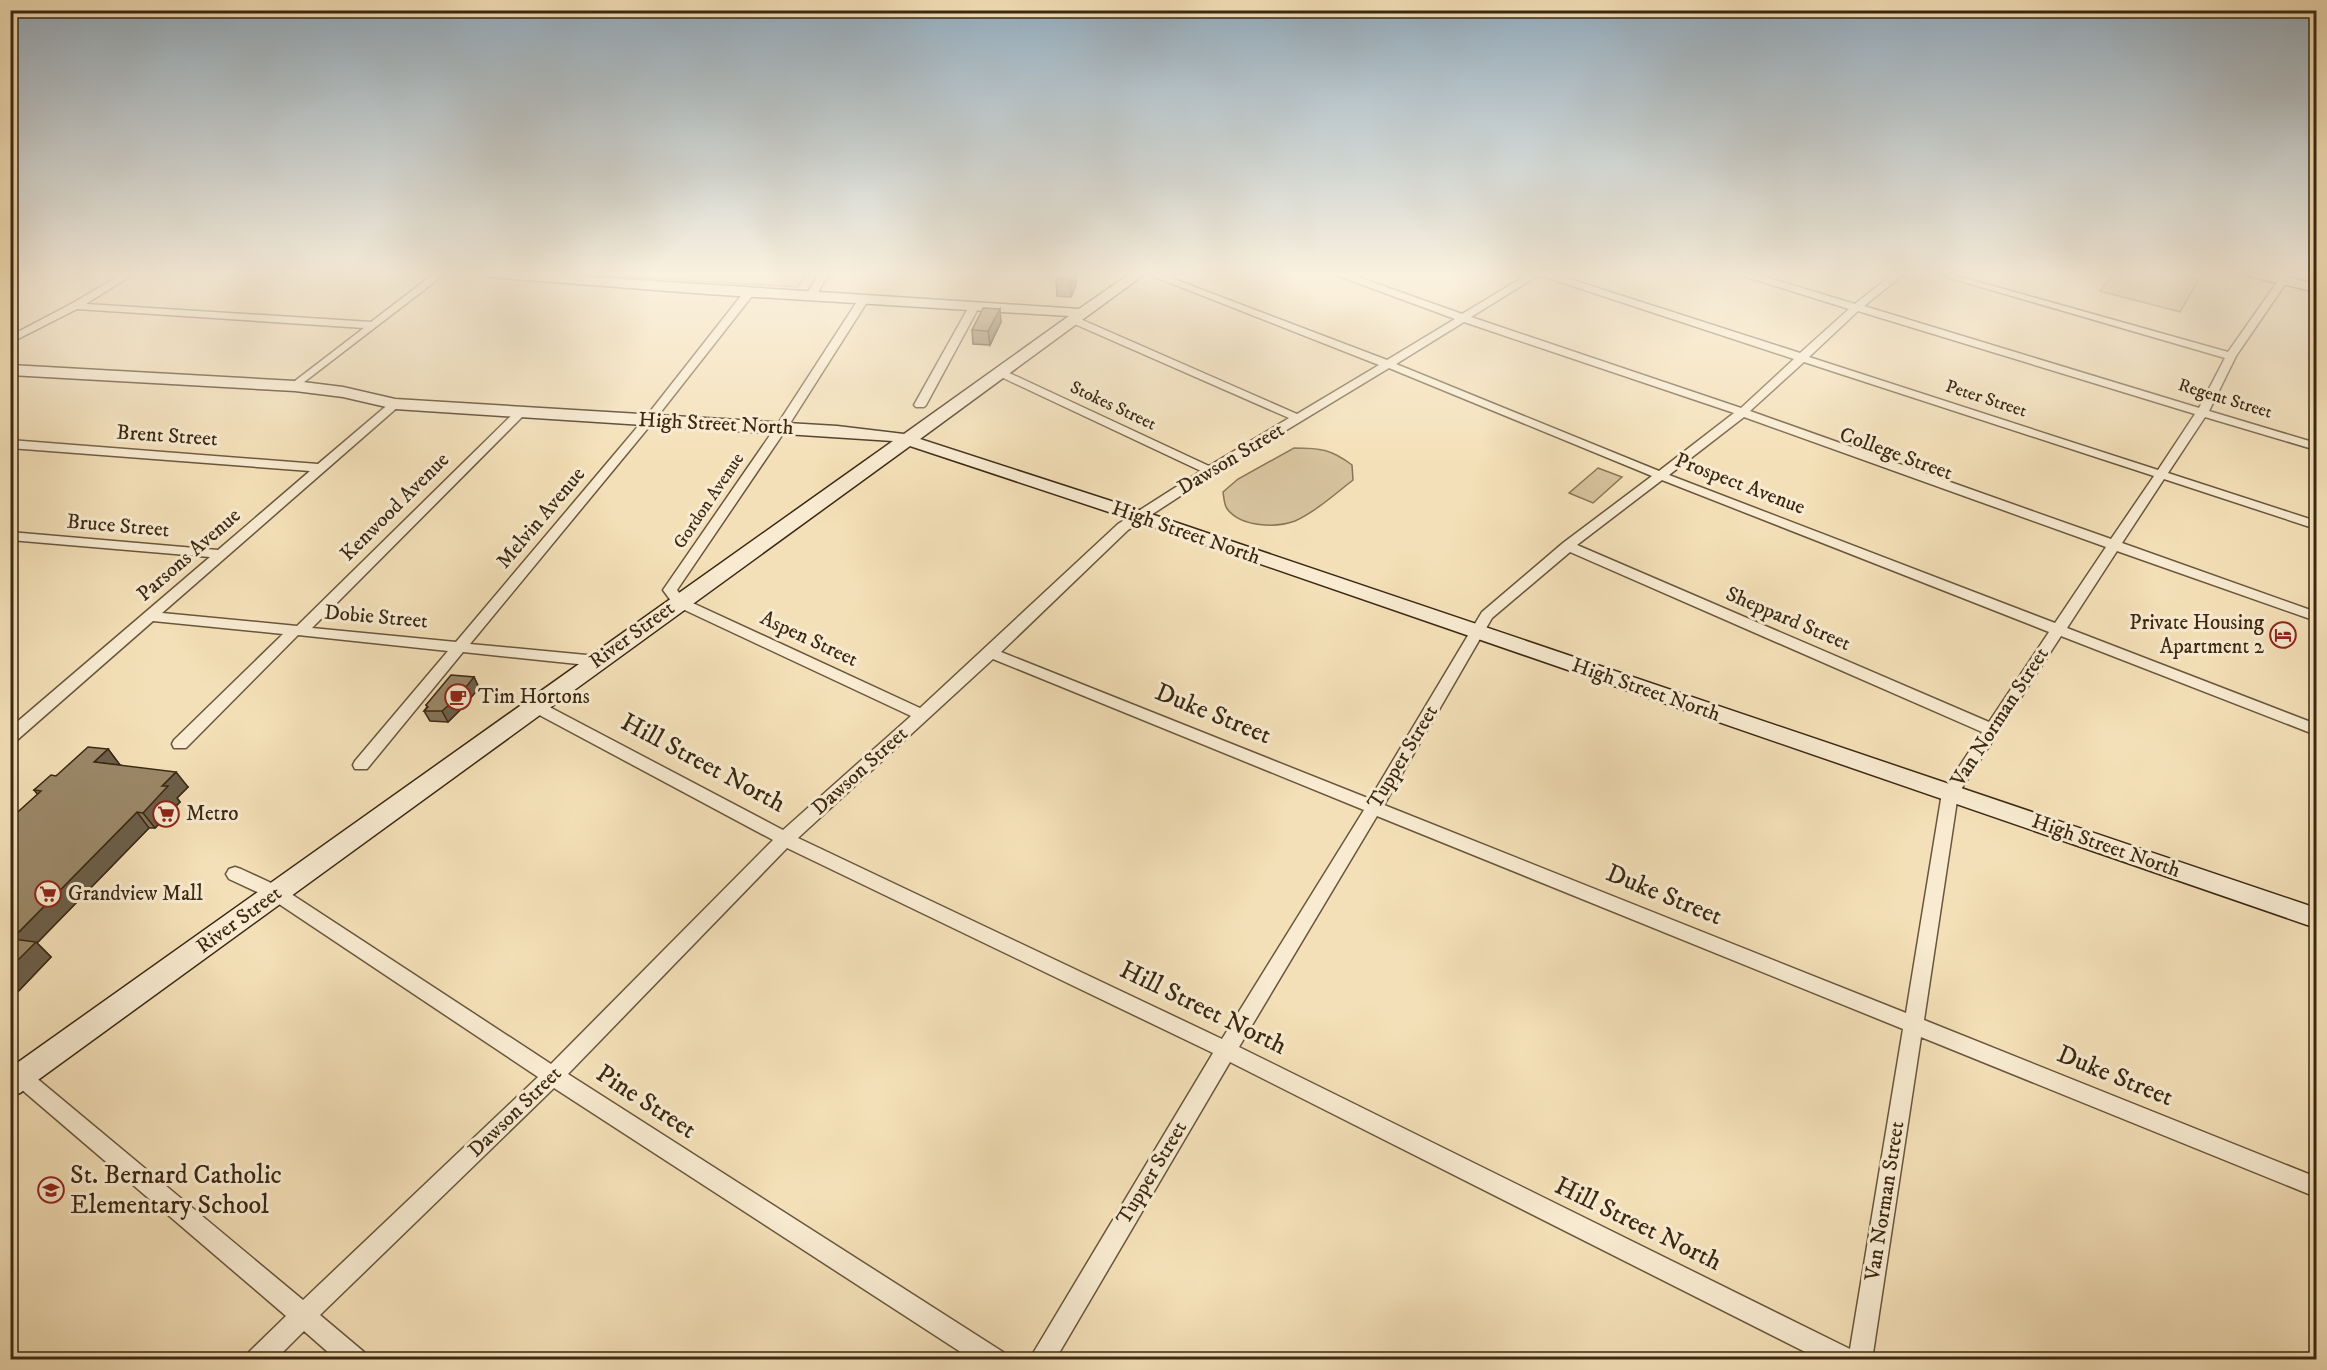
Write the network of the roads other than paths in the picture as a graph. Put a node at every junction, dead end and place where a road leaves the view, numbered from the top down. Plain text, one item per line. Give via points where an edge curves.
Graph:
1 (358, 337) edge
2 (714, 337) edge
3 (840, 337) edge
4 (957, 337) edge
5 (1051, 337) edge
6 (1121, 337) edge
7 (1318, 337) edge
8 (1433, 337) edge
9 (1510, 337) edge
10 (1737, 337) edge
11 (1825, 337) edge
12 (1954, 337) edge
13 (2164, 337) edge
14 (2244, 337) edge
15 (2231, 356) junction
16 (1801, 358) junction
17 (1389, 364) junction
18 (10, 370) edge
19 (1001, 373) junction
20 (295, 386) junction
21 (395, 404) junction
22 (920, 405) dead end
23 (2203, 411) junction
24 (521, 412) junction
25 (1739, 415) junction
26 (1298, 418) junction
27 (649, 420) junction
28 (781, 428) junction
29 (905, 439) junction
30 (10, 444) edge
31 (2316, 447) edge
32 (321, 468) junction
33 (1210, 471) junction
34 (2159, 474) junction
35 (1662, 476) junction
36 (1139, 516) junction
37 (2316, 525) edge
38 (10, 536) edge
39 (1568, 546) junction
40 (2113, 549) junction
41 (222, 554) junction
42 (679, 602) junction
43 (151, 616) junction
44 (2316, 617) edge
45 (2316, 627) edge
46 (2057, 630) junction
47 (297, 631) junction
48 (1478, 634) junction
49 (462, 646) junction
50 (991, 653) junction
51 (597, 661) junction
52 (535, 706) junction
53 (922, 715) junction
54 (2316, 729) edge
55 (1992, 730) junction
56 (10, 737) edge
57 (180, 744) dead end
58 (361, 765) dead end
59 (1950, 793) junction
60 (1374, 808) junction
61 (785, 839) junction
62 (235, 874) dead end
63 (276, 893) junction
64 (2316, 918) edge
65 (1914, 1023) junction
66 (1226, 1050) junction
67 (552, 1076) junction
68 (16, 1080) edge
69 (2316, 1187) edge
70 (302, 1314) junction
71 (257, 1359) edge
72 (356, 1359) edge
73 (995, 1359) edge
74 (1041, 1359) edge
75 (1847, 1359) edge
76 (1860, 1359) edge

1 - 20 street
2 - 27 street, Melvin Avenue
3 - 28 street, Gordon Avenue
4 - 22 street
5 - 19 main road, River Street
6 - 26 street
7 - 17 street, Prospect Avenue
8 - 17 street, Dawson Street
9 - 25 street, College Street
10 - 16 street, Peter Street
11 - 16 street, Tupper Street
12 - 23 street, Regent Street
13 - 15 street
14 - 15 street, Van Norman Street
15 - 23 street, Van Norman Street
16 - 25 street, Tupper Street
16 - 34 street, Peter Street
17 - 26 street, Dawson Street
17 - 35 street, Prospect Avenue
18 - 20 main road, High Street North
19 - 29 main road, River Street
19 - 33 street, Stokes Street
20 - 21 main road, High Street North
21 - 24 main road, High Street North
21 - 32 street, Parsons Avenue
23 - 31 street, Regent Street
23 - 34 street, Van Norman Street
24 - 27 main road, High Street North
24 - 47 street, Kenwood Avenue
25 - 35 street, Tupper Street
25 - 40 street, College Street
26 - 33 street, Dawson Street
27 - 28 main road, High Street North
27 - 49 street, Melvin Avenue
28 - 29 main road, High Street North
28 - 42 street, Gordon Avenue via 670,590
29 - 36 main road, High Street North
29 - 42 main road, River Street
30 - 32 street, Brent Street
32 - 41 street, Parsons Avenue
33 - 36 street, Dawson Street
34 - 37 street, Peter Street
34 - 40 street, Van Norman Street
35 - 39 street, Tupper Street
35 - 46 street, Prospect Avenue
36 - 48 main road, High Street North
36 - 50 street, Dawson Street
38 - 41 street, Bruce Street
39 - 48 street, Tupper Street via 1487,615
39 - 55 street, Sheppard Street
40 - 44 street, College Street
40 - 45 street, College Street
40 - 46 street, Van Norman Street
41 - 43 street, Parsons Avenue
42 - 51 main road, River Street
42 - 53 street, Aspen Street
43 - 47 street, Dobie Street
43 - 56 street, Parsons Avenue
46 - 54 street, Prospect Avenue
46 - 55 street, Van Norman Street
47 - 49 street, Dobie Street
47 - 57 street, Kenwood Avenue
48 - 59 main road, High Street North
48 - 60 street, Tupper Street
49 - 51 street, Dobie Street
49 - 58 street, Melvin Avenue
50 - 53 street, Dawson Street
50 - 60 street, Duke Street
51 - 52 main road, River Street
52 - 61 street, Hill Street North
52 - 63 main road, River Street
53 - 61 street, Dawson Street
55 - 59 street, Van Norman Street
59 - 64 main road, High Street North
59 - 65 street, Van Norman Street
60 - 65 street, Duke Street
60 - 66 street, Tupper Street
61 - 66 street, Hill Street North
61 - 67 street, Dawson Street
62 - 63 street, Pine Street
63 - 67 street, Pine Street
63 - 68 main road, River Street
65 - 69 street, Duke Street
65 - 76 street, Van Norman Street
66 - 74 street, Tupper Street
66 - 75 street, Hill Street North
67 - 70 street, Dawson Street
67 - 73 street, Pine Street
68 - 70 street
70 - 71 street, Dawson Street
70 - 72 street

